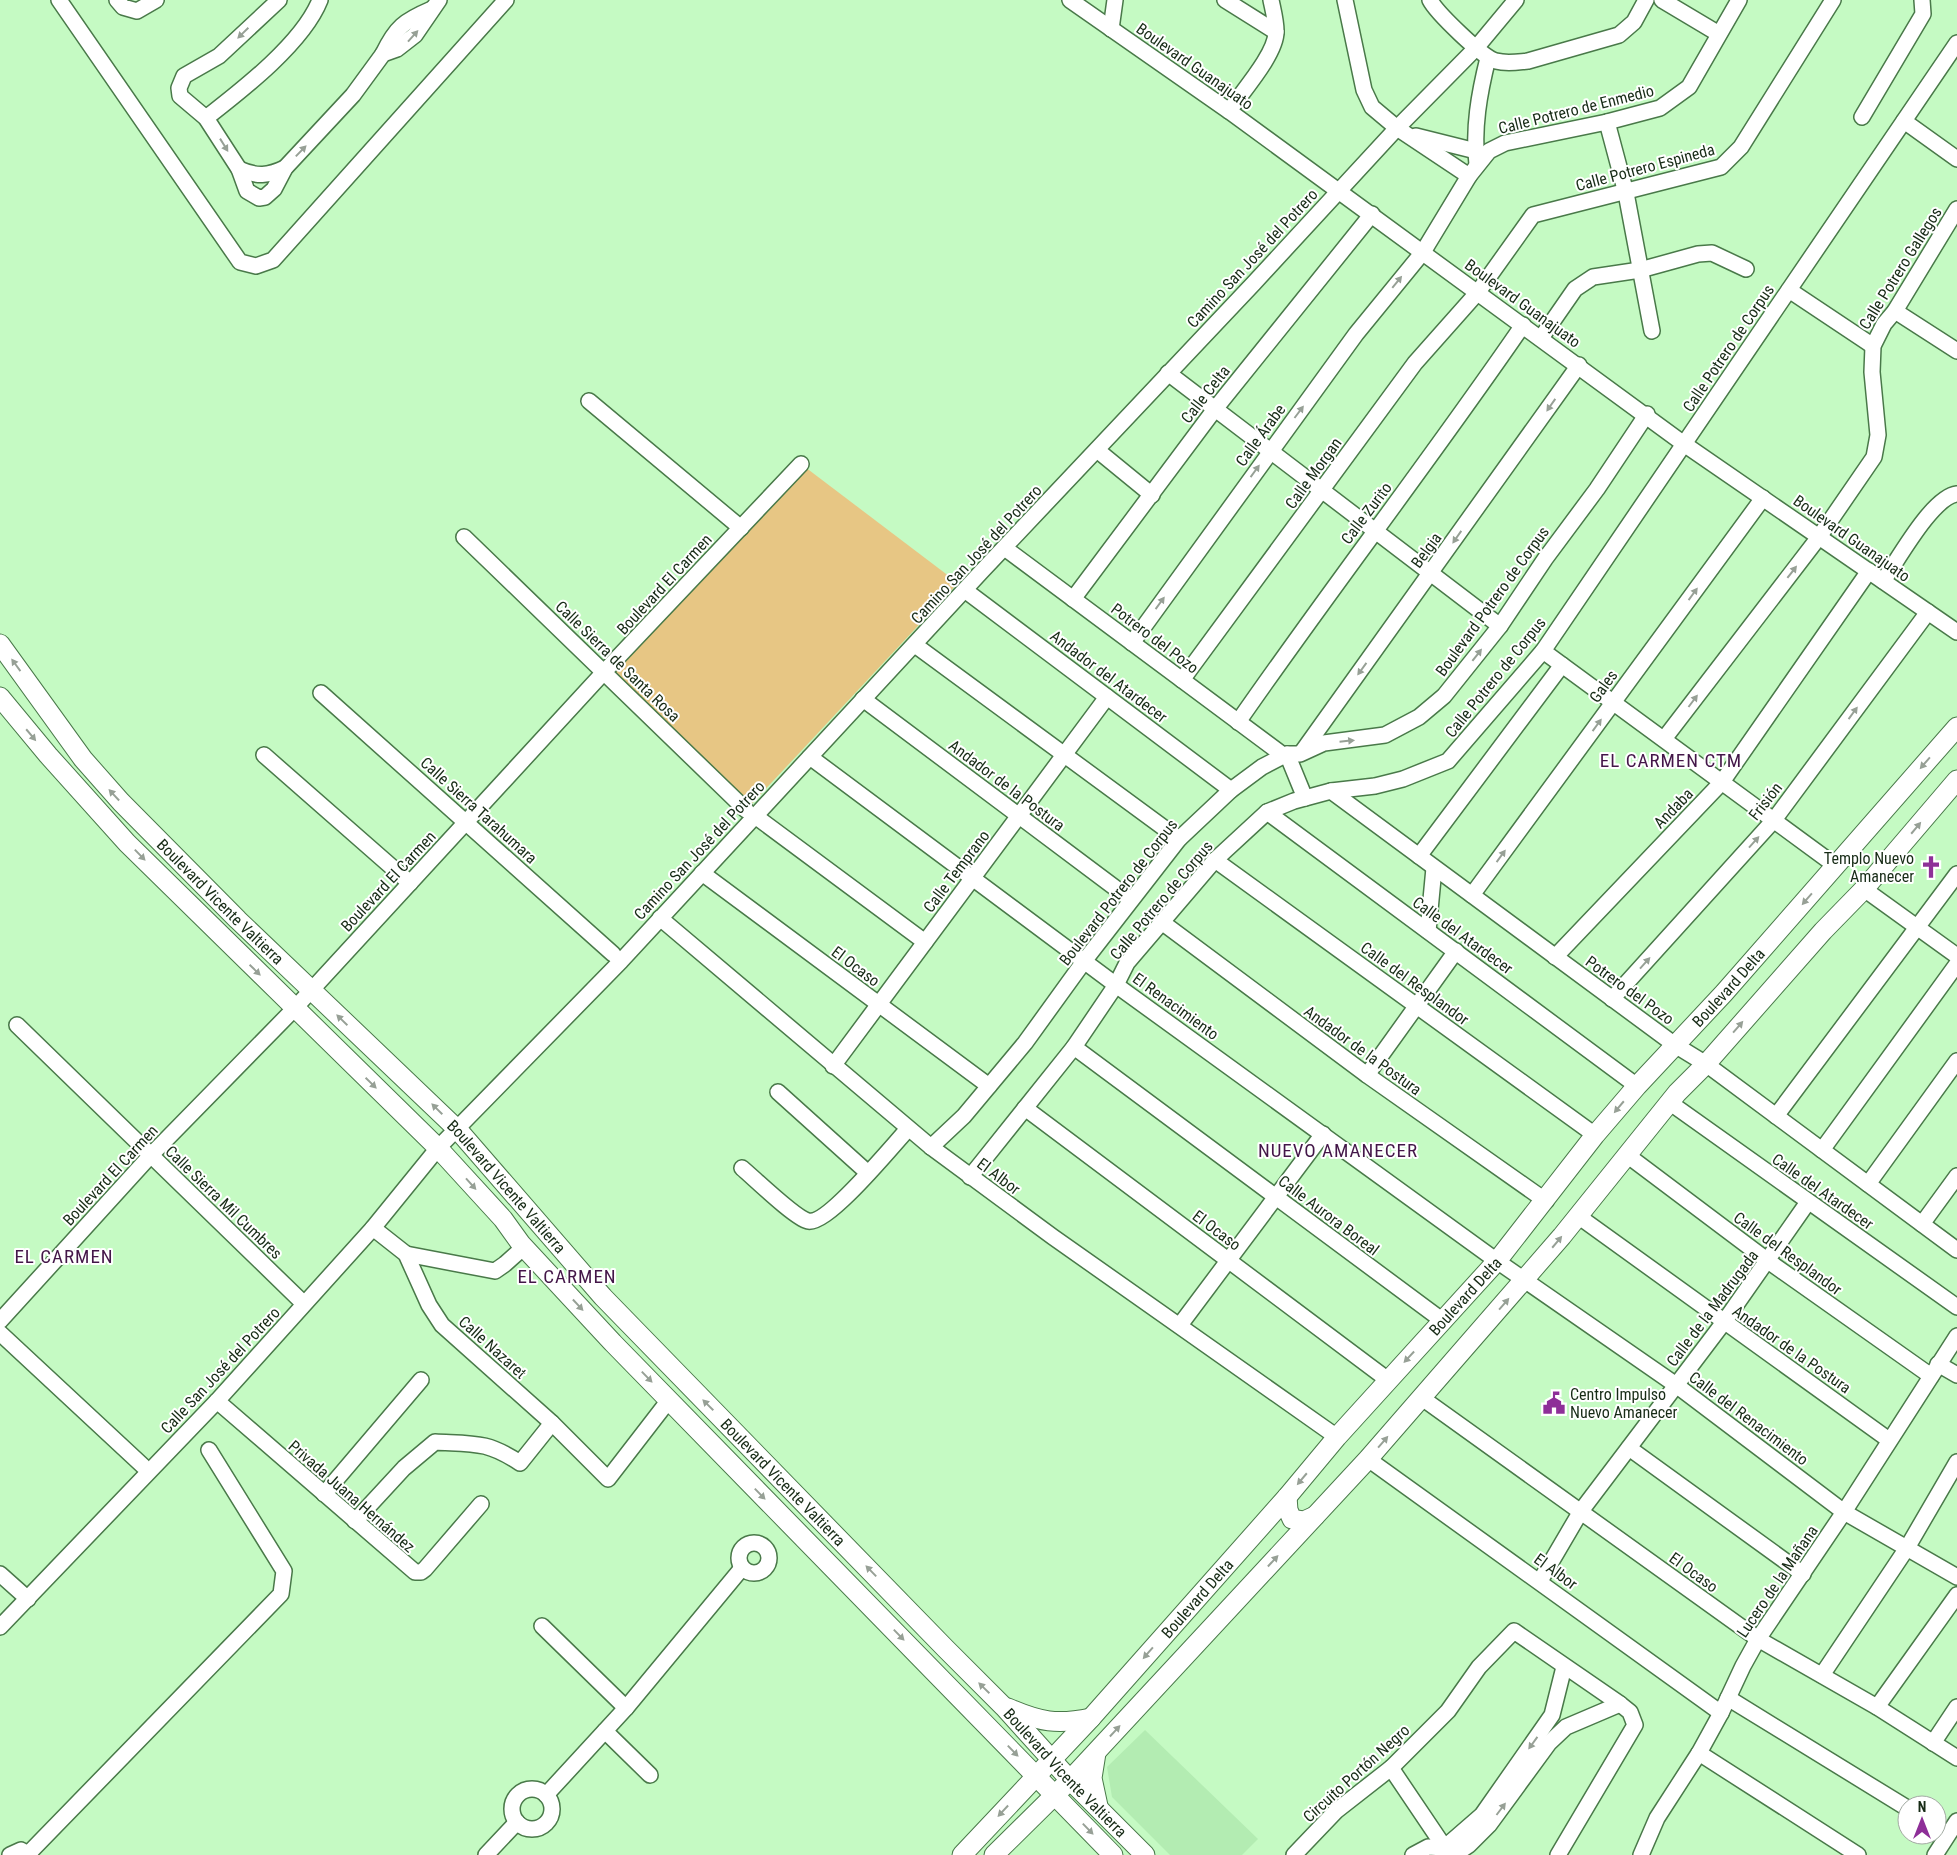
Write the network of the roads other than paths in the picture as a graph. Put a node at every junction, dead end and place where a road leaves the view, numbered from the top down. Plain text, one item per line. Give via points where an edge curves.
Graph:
1 (59, 0) edge
2 (117, 0) edge
3 (156, 0) edge
4 (279, 0) edge
5 (320, 0) edge
6 (506, 0) edge
7 (1070, 0) edge
8 (1115, 0) edge
9 (1225, 0) edge
10 (1271, 0) edge
11 (1345, 0) edge
12 (1430, 0) edge
13 (1516, 0) edge
14 (1646, 0) edge
15 (1662, 0) edge
16 (1739, 0) edge
17 (1833, 0) edge
18 (1922, 0) edge
19 (435, 4) edge
20 (1111, 29) junction
21 (1276, 32) junction
22 (1719, 34) junction
23 (1957, 43) edge
24 (1476, 48) junction
25 (1488, 58) junction
26 (1229, 111) junction
27 (1862, 117) dead end
28 (206, 118) junction
29 (1904, 121) junction
30 (1608, 122) junction
31 (1401, 131) junction
32 (1957, 159) edge
33 (1474, 164) junction
34 (285, 168) junction
35 (239, 169) junction
36 (1339, 191) junction
37 (1626, 193) junction
38 (1957, 209) edge
39 (1372, 214) junction
40 (1944, 230) junction
41 (1957, 239) edge
42 (1423, 252) junction
43 (1746, 269) dead end
44 (1640, 270) junction
45 (1789, 290) junction
46 (1478, 292) junction
47 (1895, 312) junction
48 (1523, 325) junction
49 (1652, 331) dead end
50 (1541, 338) junction
51 (1873, 346) junction
52 (1957, 351) edge
53 (1579, 365) junction
54 (1168, 373) junction
55 (589, 401) dead end
56 (1215, 409) junction
57 (1647, 414) junction
58 (1680, 440) junction
59 (1097, 450) junction
60 (1270, 451) junction
61 (801, 464) dead end
62 (1322, 490) junction
63 (1957, 494) edge
64 (1152, 495) junction
65 (1763, 498) junction
66 (741, 528) junction
67 (1375, 531) junction
68 (464, 537) dead end
69 (1819, 537) junction
70 (1006, 549) junction
71 (1869, 571) junction
72 (1431, 574) junction
73 (1882, 581) junction
74 (966, 591) junction
75 (1073, 599) junction
76 (1928, 612) junction
77 (1500, 626) junction
78 (1957, 632) edge
79 (1132, 643) junction
80 (0, 644) edge
81 (915, 645) junction
82 (1543, 651) junction
83 (1562, 665) junction
84 (604, 672) junction
85 (1182, 680) junction
86 (321, 693) dead end
87 (0, 697) edge
88 (1107, 697) junction
89 (863, 699) junction
90 (1613, 702) junction
91 (1238, 722) junction
92 (1957, 727) edge
93 (1664, 740) junction
94 (264, 754) dead end
95 (1290, 754) junction
96 (1064, 755) junction
97 (810, 757) junction
98 (1957, 780) edge
99 (1722, 782) junction
100 (1231, 790) junction
101 (1331, 792) junction
102 (1306, 798) junction
103 (1267, 812) junction
104 (751, 813) junction
105 (1018, 816) junction
106 (1774, 820) junction
107 (466, 823) junction
108 (1179, 839) junction
109 (1418, 856) junction
110 (1215, 860) junction
111 (1836, 866) junction
112 (1434, 868) junction
113 (702, 873) junction
114 (1957, 874) edge
115 (973, 878) junction
116 (410, 883) junction
117 (1864, 889) junction
118 (1472, 895) junction
119 (1130, 899) junction
120 (660, 918) junction
121 (1163, 923) junction
122 (1918, 928) junction
123 (1428, 931) junction
124 (925, 942) junction
125 (1456, 951) junction
126 (613, 954) dead end
127 (1957, 956) edge
128 (1555, 957) junction
129 (1088, 962) junction
130 (1957, 964) edge
131 (1112, 981) junction
132 (311, 990) junction
133 (1612, 999) junction
134 (879, 1004) junction
135 (1417, 1006) junction
136 (295, 1008) junction
137 (17, 1025) dead end
138 (1675, 1045) junction
139 (1074, 1047) junction
140 (1957, 1061) edge
141 (1706, 1064) junction
142 (833, 1066) junction
143 (1367, 1075) junction
144 (989, 1086) junction
145 (1637, 1086) junction
146 (778, 1092) dead end
147 (1669, 1102) junction
148 (1025, 1108) junction
149 (1776, 1116) junction
150 (908, 1128) junction
151 (458, 1130) junction
152 (1323, 1134) junction
153 (1595, 1135) junction
154 (931, 1147) junction
155 (438, 1148) junction
156 (1822, 1150) junction
157 (151, 1155) junction
158 (1627, 1155) junction
159 (742, 1168) dead end
160 (868, 1174) junction
161 (1957, 1176) edge
162 (970, 1177) junction
163 (1868, 1184) junction
164 (1276, 1197) junction
165 (1546, 1200) junction
166 (1808, 1202) junction
167 (1578, 1216) junction
168 (1922, 1224) junction
169 (373, 1228) junction
170 (524, 1247) junction
171 (1957, 1250) edge
172 (406, 1254) junction
173 (1229, 1260) junction
174 (1497, 1260) junction
175 (1768, 1261) junction
176 (1525, 1280) junction
177 (299, 1299) dead end
178 (1957, 1307) edge
179 (0, 1321) edge
180 (1443, 1321) junction
181 (1724, 1322) junction
182 (1180, 1325) junction
183 (0, 1333) edge
184 (1957, 1336) edge
185 (1935, 1370) junction
186 (1957, 1375) edge
187 (421, 1380) dead end
188 (1388, 1380) junction
189 (1676, 1385) junction
190 (1422, 1398) junction
191 (217, 1400) junction
192 (669, 1400) junction
193 (552, 1423) junction
194 (1337, 1437) junction
195 (1889, 1440) junction
196 (1628, 1448) junction
197 (209, 1450) dead end
198 (1368, 1458) junction
199 (1957, 1462) edge
200 (143, 1466) dead end
201 (324, 1494) junction
202 (1287, 1497) junction
203 (481, 1504) dead end
204 (1581, 1511) junction
205 (1844, 1512) junction
206 (1315, 1516) junction
207 (355, 1521) junction
208 (1907, 1548) junction
209 (1223, 1567) junction
210 (742, 1568) dead end
211 (0, 1574) edge
212 (1802, 1574) junction
213 (1957, 1576) edge
214 (1540, 1581) junction
215 (1957, 1595) edge
216 (1240, 1597) junction
217 (28, 1599) junction
218 (542, 1626) dead end
219 (0, 1627) edge
220 (1758, 1639) junction
221 (1564, 1667) junction
222 (1822, 1675) junction
223 (1728, 1698) junction
224 (1620, 1704) junction
225 (1004, 1707) junction
226 (1877, 1707) junction
227 (1957, 1707) edge
228 (626, 1708) junction
229 (1721, 1713) junction
230 (1552, 1715) junction
231 (1091, 1718) junction
232 (1566, 1727) junction
233 (605, 1731) junction
234 (1932, 1743) junction
235 (1096, 1753) junction
236 (1699, 1753) junction
237 (1957, 1758) edge
238 (1051, 1760) junction
239 (1391, 1768) junction
240 (650, 1775) dead end
241 (1036, 1775) junction
242 (1070, 1780) junction
243 (546, 1794) junction
244 (1055, 1795) junction
245 (1897, 1802) edge
246 (1098, 1806) junction
247 (517, 1822) junction
248 (1948, 1827) edge
249 (976, 1840) junction
250 (1449, 1853) edge
251 (30, 1854) edge
252 (10, 1855) edge
253 (486, 1855) edge
254 (962, 1855) edge
255 (993, 1855) edge
256 (1113, 1855) edge
257 (1145, 1855) edge
258 (1294, 1855) edge
259 (1413, 1855) edge
260 (1558, 1855) edge
261 (1641, 1855) edge
262 (1858, 1855) edge
263 (1936, 1855) edge

1 - 6 street via 240,262 256,266 273,260
2 - 3 street via 122,7 137,11
4 -> 28 street via 220,56 184,76 179,88 180,96
5 - 28 street via 312,16 276,57
7 - 20 street, Boulevard Guanajuato
8 - 20 street
9 - 21 street
10 - 21 street
11 - 31 street via 1367,99
12 - 24 street via 1440,15
13 - 24 street, Camino San José del Potrero
14 - 25 street via 1634,22 1619,35 1528,61 1512,63
15 - 22 street
16 - 22 street, Calle Potrero de Enmedio
17 - 37 street, Calle Potrero Espineda via 1732,158 1722,167
18 - 27 street via 1923,14
34 -> 19 street via 353,94 383,54 397,49 415,35
20 - 26 street, Boulevard Guanajuato
21 - 26 street via 1269,54
22 - 30 street, Calle Potrero de Enmedio via 1689,87 1660,108
23 - 29 street, Calle Potrero de Corpus
24 - 25 street
24 - 31 street, Camino San José del Potrero
25 - 33 street via 1479,95
26 - 36 street, Boulevard Guanajuato
28 -> 35 street
29 - 32 street
29 - 45 street, Calle Potrero de Corpus
30 - 33 street, Calle Potrero de Enmedio via 1505,143
30 - 37 street
31 - 33 street
31 - 33 street
31 - 36 street, Camino San José del Potrero
33 - 42 street, Calle Potrero de Enmedio
34 - 35 street via 265,176
34 - 35 street via 265,198 247,192
36 - 39 street, Boulevard Guanajuato
36 - 54 street, Camino San José del Potrero
37 - 44 street
37 - 46 street, Calle Potrero Espineda via 1533,215
38 - 40 street, Calle Potrero Gallegos
39 - 42 street, Boulevard Guanajuato
39 - 56 street, Calle Celta
40 - 41 street
40 - 47 street, Calle Potrero Gallegos
42 - 46 street, Boulevard Guanajuato
60 -> 42 street, Calle Árabe via 1356,334
43 - 44 street via 1712,253
44 - 49 street
44 - 50 street via 1594,277 1584,282 1575,289
45 - 51 street
45 - 58 street, Calle Potrero de Corpus
46 - 48 street, Boulevard Guanajuato
46 - 62 street, Calle Morgan via 1415,364
47 - 51 street, Calle Potrero Gallegos via 1884,324
47 - 52 street
48 - 50 street, Boulevard Guanajuato
48 - 67 street, Calle Zurito
50 - 53 street, Boulevard Guanajuato
51 - 69 street, Calle Potrero Gallegos via 1878,435 1874,457
53 - 57 street, Boulevard Guanajuato
53 -> 72 street, Belgia
54 - 56 street
54 - 59 street, Camino San José del Potrero
55 - 66 street
56 - 60 street
56 - 64 street, Calle Celta
57 - 58 street, Boulevard Guanajuato
57 - 77 street, Boulevard Potrero de Corpus
58 - 65 street, Boulevard Guanajuato
58 - 82 street, Calle Potrero de Corpus
59 - 64 street
59 - 70 street, Camino San José del Potrero
60 - 62 street
79 -> 60 street, Calle Árabe
61 - 66 street, Boulevard El Carmen
62 - 67 street
62 - 85 street, Calle Morgan
63 - 73 street via 1950,495 1936,506
64 - 75 street, Calle Celta
65 - 69 street, Boulevard Guanajuato
90 -> 65 street, Gales
66 - 84 street, Boulevard El Carmen
67 - 72 street
67 - 91 street, Calle Zurito
68 - 84 street, Calle Sierra de Santa Rosa
69 - 71 street, Boulevard Guanajuato
93 -> 69 street, Calle Potrero Gallegos
70 - 74 street, Camino San José del Potrero
70 - 75 street, Potrero del Pozo
71 - 73 street, Boulevard Guanajuato
71 - 99 street, Andaba
72 - 77 street
72 -> 95 street, Belgia
73 - 76 street, Boulevard Guanajuato
74 - 81 street, Camino San José del Potrero
74 - 88 street, Andador del Atardecer
75 - 79 street, Potrero del Pozo
76 - 78 street, Boulevard Guanajuato
106 -> 76 street, Frisión
95 -> 77 street, Boulevard Potrero de Corpus via 1324,743 1385,735 1410,722 1444,696
79 - 85 street, Potrero del Pozo
132 -> 80 main road, Boulevard Vicente Valtierra via 98,778
81 - 89 street, Camino San José del Potrero
81 - 96 street
82 - 83 street
82 - 101 street, Calle Potrero de Corpus via 1448,761 1403,779
83 - 90 street
83 - 109 street
84 - 104 street, Calle Sierra de Santa Rosa
84 - 107 street, Boulevard El Carmen
85 - 91 street, Potrero del Pozo
86 - 107 street, Calle Sierra Tarahumara
87 -> 136 main road, Boulevard Vicente Valtierra via 127,843
88 - 96 street, Calle Temprano
88 - 100 street, Andador del Atardecer
89 - 97 street, Camino San José del Potrero
89 - 105 street, Andador de la Postura
90 - 93 street
118 -> 90 street, Gales
91 - 95 street, Potrero del Pozo
92 -> 111 main road, Boulevard Delta
93 - 99 street
94 - 116 street
95 - 100 street, Boulevard Potrero de Corpus via 1262,767
95 - 102 street
96 - 105 street, Calle Temprano
96 - 108 street
97 - 104 street, Camino San José del Potrero
97 - 115 street, El Renacimiento
117 -> 98 main road, Boulevard Delta
99 - 106 street
99 - 128 street, Andaba
100 - 108 street, Boulevard Potrero de Corpus
101 - 102 street, Calle Potrero de Corpus
101 - 109 street, Potrero del Pozo
102 - 103 street, Calle Potrero de Corpus
103 - 110 street, Calle Potrero de Corpus
103 - 123 street, Calle del Atardecer
104 - 113 street, Camino San José del Potrero
104 - 124 street
105 - 115 street, Calle Temprano
105 - 119 street, Andador de la Postura
106 - 111 street
133 -> 106 street, Frisión
107 - 116 street, Boulevard El Carmen
107 - 126 street, Calle Sierra Tarahumara
108 - 119 street, Boulevard Potrero de Corpus
109 - 112 street, Potrero del Pozo
110 - 121 street, Calle Potrero de Corpus
110 - 135 street, Calle del Resplandor
111 -> 138 main road, Boulevard Delta
112 - 118 street, Potrero del Pozo
112 - 123 street
113 - 120 street, Camino San José del Potrero
113 - 134 street, El Ocaso
114 - 122 street
115 - 124 street, Calle Temprano
115 - 129 street, El Renacimiento
116 - 132 street, Boulevard El Carmen
117 - 122 street
141 -> 117 main road, Boulevard Delta
118 - 128 street, Potrero del Pozo
119 - 129 street, Boulevard Potrero de Corpus
120 - 142 street, El Albor
120 - 151 street, Camino San José del Potrero
121 - 131 street, Calle Potrero de Corpus
121 - 143 street, Andador de la Postura
122 - 127 street
122 - 149 street
123 - 125 street, Calle del Atardecer
124 - 134 street, Calle Temprano
125 - 135 street
125 - 145 street, Calle del Atardecer
128 - 133 street, Potrero del Pozo
129 - 131 street, El Renacimiento
129 - 144 street, Boulevard Potrero de Corpus
130 - 156 street
131 - 139 street, Calle Potrero de Corpus
131 - 152 street, El Renacimiento
132 - 136 street, Boulevard El Carmen
151 -> 132 main road, Boulevard Vicente Valtierra
133 - 138 street, Potrero del Pozo
134 - 142 street, Calle Temprano
134 - 144 street, El Ocaso
135 - 143 street
135 - 153 street, Calle del Resplandor
136 -> 155 main road, Boulevard Vicente Valtierra
136 - 157 street, Boulevard El Carmen
137 - 157 street, Calle Sierra Mil Cumbres
138 - 141 street, Potrero del Pozo
138 - 145 main road, Boulevard Delta
139 - 148 street, Calle Potrero de Corpus
139 - 164 street, Calle Aurora Boreal
140 - 163 street
141 - 147 main road, Boulevard Delta
141 - 149 street, Potrero del Pozo
142 - 150 street, El Albor
143 - 165 street, Andador de la Postura
144 - 154 street, Boulevard Potrero de Corpus via 964,1116
145 -> 153 main road, Boulevard Delta
146 - 160 street
147 - 158 main road, Boulevard Delta
147 - 166 street, Calle del Atardecer
148 - 162 street, Calle Potrero de Corpus
148 - 173 street, El Ocaso
149 - 156 street, Potrero del Pozo
150 - 154 street, El Albor
150 - 160 street
151 - 155 street, Calle San José del Potrero
225 -> 151 main road, Boulevard Vicente Valtierra via 604,1297
152 - 164 street
152 - 174 street, El Renacimiento
153 - 165 main road, Boulevard Delta
154 - 162 street, El Albor
155 - 169 street, Calle San José del Potrero
155 -> 170 main road, Boulevard Vicente Valtierra via 503,1219
156 - 163 street, Potrero del Pozo
157 - 177 street, Calle Sierra Mil Cumbres
157 - 179 street, Boulevard El Carmen
158 - 167 main road, Boulevard Delta
158 - 175 street, Calle del Resplandor
159 - 160 street via 800,1217 813,1221 825,1216
161 - 168 street
162 - 182 street, El Albor
163 - 168 street, Potrero del Pozo
164 - 173 street
164 - 180 street, Calle Aurora Boreal
165 - 174 main road, Boulevard Delta
166 - 175 street, Calle de la Madrugada
166 - 178 street, Calle del Atardecer
176 -> 167 main road, Boulevard Delta
167 - 181 street, Andador de la Postura
168 - 171 street, Potrero del Pozo
169 - 172 street, Calle Nazaret
169 - 191 street, Calle San José del Potrero
170 - 172 street via 495,1271
170 -> 192 main road, Boulevard Vicente Valtierra
172 - 193 street, Calle Nazaret via 429,1305 442,1325
173 - 182 street
173 - 188 street, El Ocaso
174 - 176 street, El Renacimiento
174 - 180 main road, Boulevard Delta
175 - 181 street, Calle de la Madrugada
175 - 185 street, Calle del Resplandor
176 - 189 street, Calle del Renacimiento
190 -> 176 main road, Boulevard Delta
180 -> 188 main road, Boulevard Delta
181 - 189 street, Calle de la Madrugada
181 - 195 street, Andador de la Postura
182 - 194 street, El Albor
183 - 200 street
184 - 185 street, Lucero de la Mañana
185 - 186 street, Calle del Resplandor
185 - 195 street, Lucero de la Mañana
187 - 201 street
188 - 194 main road, Boulevard Delta
189 - 196 street, Calle de la Madrugada
189 - 205 street, Calle del Renacimiento
198 -> 190 main road, Boulevard Delta
190 - 204 street, El Ocaso
191 - 201 street, Privada Juana Hernández
191 - 217 street, Calle San José del Potrero
192 - 193 street, Calle Nazaret via 608,1479
192 -> 241 main road, Boulevard Vicente Valtierra
193 - 207 street via 520,1463 498,1449 479,1444 436,1442 404,1468
194 -> 202 main road, Boulevard Delta
195 - 205 street, Lucero de la Mañana
196 - 204 street, Calle de la Madrugada
196 - 212 street
197 - 251 street via 284,1571 281,1594
198 - 206 main road, Boulevard Delta
198 - 214 street, El Albor
199 - 208 street
201 - 207 street, Privada Juana Hernández
202 - 206 main road via 1292,1519 1304,1521
202 - 209 main road, Boulevard Delta
203 - 207 street, Privada Juana Hernández via 419,1573 410,1570
204 - 214 street, Calle de la Madrugada
204 - 220 street, El Ocaso
205 - 208 street, Calle del Renacimiento
205 - 212 street, Lucero de la Mañana
216 -> 206 main road, Boulevard Delta
208 - 213 street, Calle del Renacimiento
208 - 222 street
209 - 216 main road via 1234,1566 1244,1571
209 -> 231 main road, Boulevard Delta
210 - 228 street
211 - 217 street
212 - 220 street, Lucero de la Mañana
214 - 229 street, El Albor
215 - 226 street
235 -> 216 main road, Boulevard Delta
217 - 219 street, Calle San José del Potrero
218 - 228 street
220 - 222 street, El Ocaso
220 - 223 street, Lucero de la Mañana
221 - 224 street, Circuito Portón Negro
221 - 230 street
221 - 239 street, Circuito Portón Negro via 1518,1632 1511,1632 1479,1667 1448,1711
222 - 226 street, El Ocaso
223 - 229 street, Lucero de la Mañana
223 - 245 street
224 - 232 street
224 - 260 street, Circuito Portón Negro via 1630,1712 1635,1725
225 - 231 main road via 1049,1723
225 - 238 main road, Boulevard Vicente Valtierra
226 - 234 street, El Ocaso
227 - 234 street
228 - 233 street
229 - 236 street, Lucero de la Mañana
230 - 232 street
230 -> 250 street via 1482,1815
231 - 238 main road, Boulevard Delta
250 -> 232 street via 1470,1845 1489,1825 1550,1743
233 - 240 street
233 - 243 street
234 - 237 street, El Ocaso
235 - 242 main road, Boulevard Delta
235 - 246 main road via 1092,1778
236 - 261 street, Lucero de la Mañana via 1657,1818
236 - 262 street
238 - 241 main road, Boulevard Delta
238 - 242 main road, Boulevard Vicente Valtierra
239 - 250 street
239 - 258 street, Circuito Portón Negro via 1336,1811
241 - 244 main road, Boulevard Vicente Valtierra
241 -> 249 main road, Boulevard Delta
242 - 244 main road, Boulevard Delta
242 - 246 main road, Boulevard Vicente Valtierra
243 - 247 street via 530,1788 521,1791 512,1806 512,1815
243 - 247 street via 552,1811 542,1826 524,1828
244 - 255 main road, Boulevard Delta
244 -> 256 main road, Boulevard Vicente Valtierra
246 - 257 main road, Boulevard Vicente Valtierra
247 - 253 street
248 - 263 street
249 - 254 main road, Boulevard Delta
249 - 255 main road
250 - 259 street via 1428,1848
251 - 252 street via 21,1850

